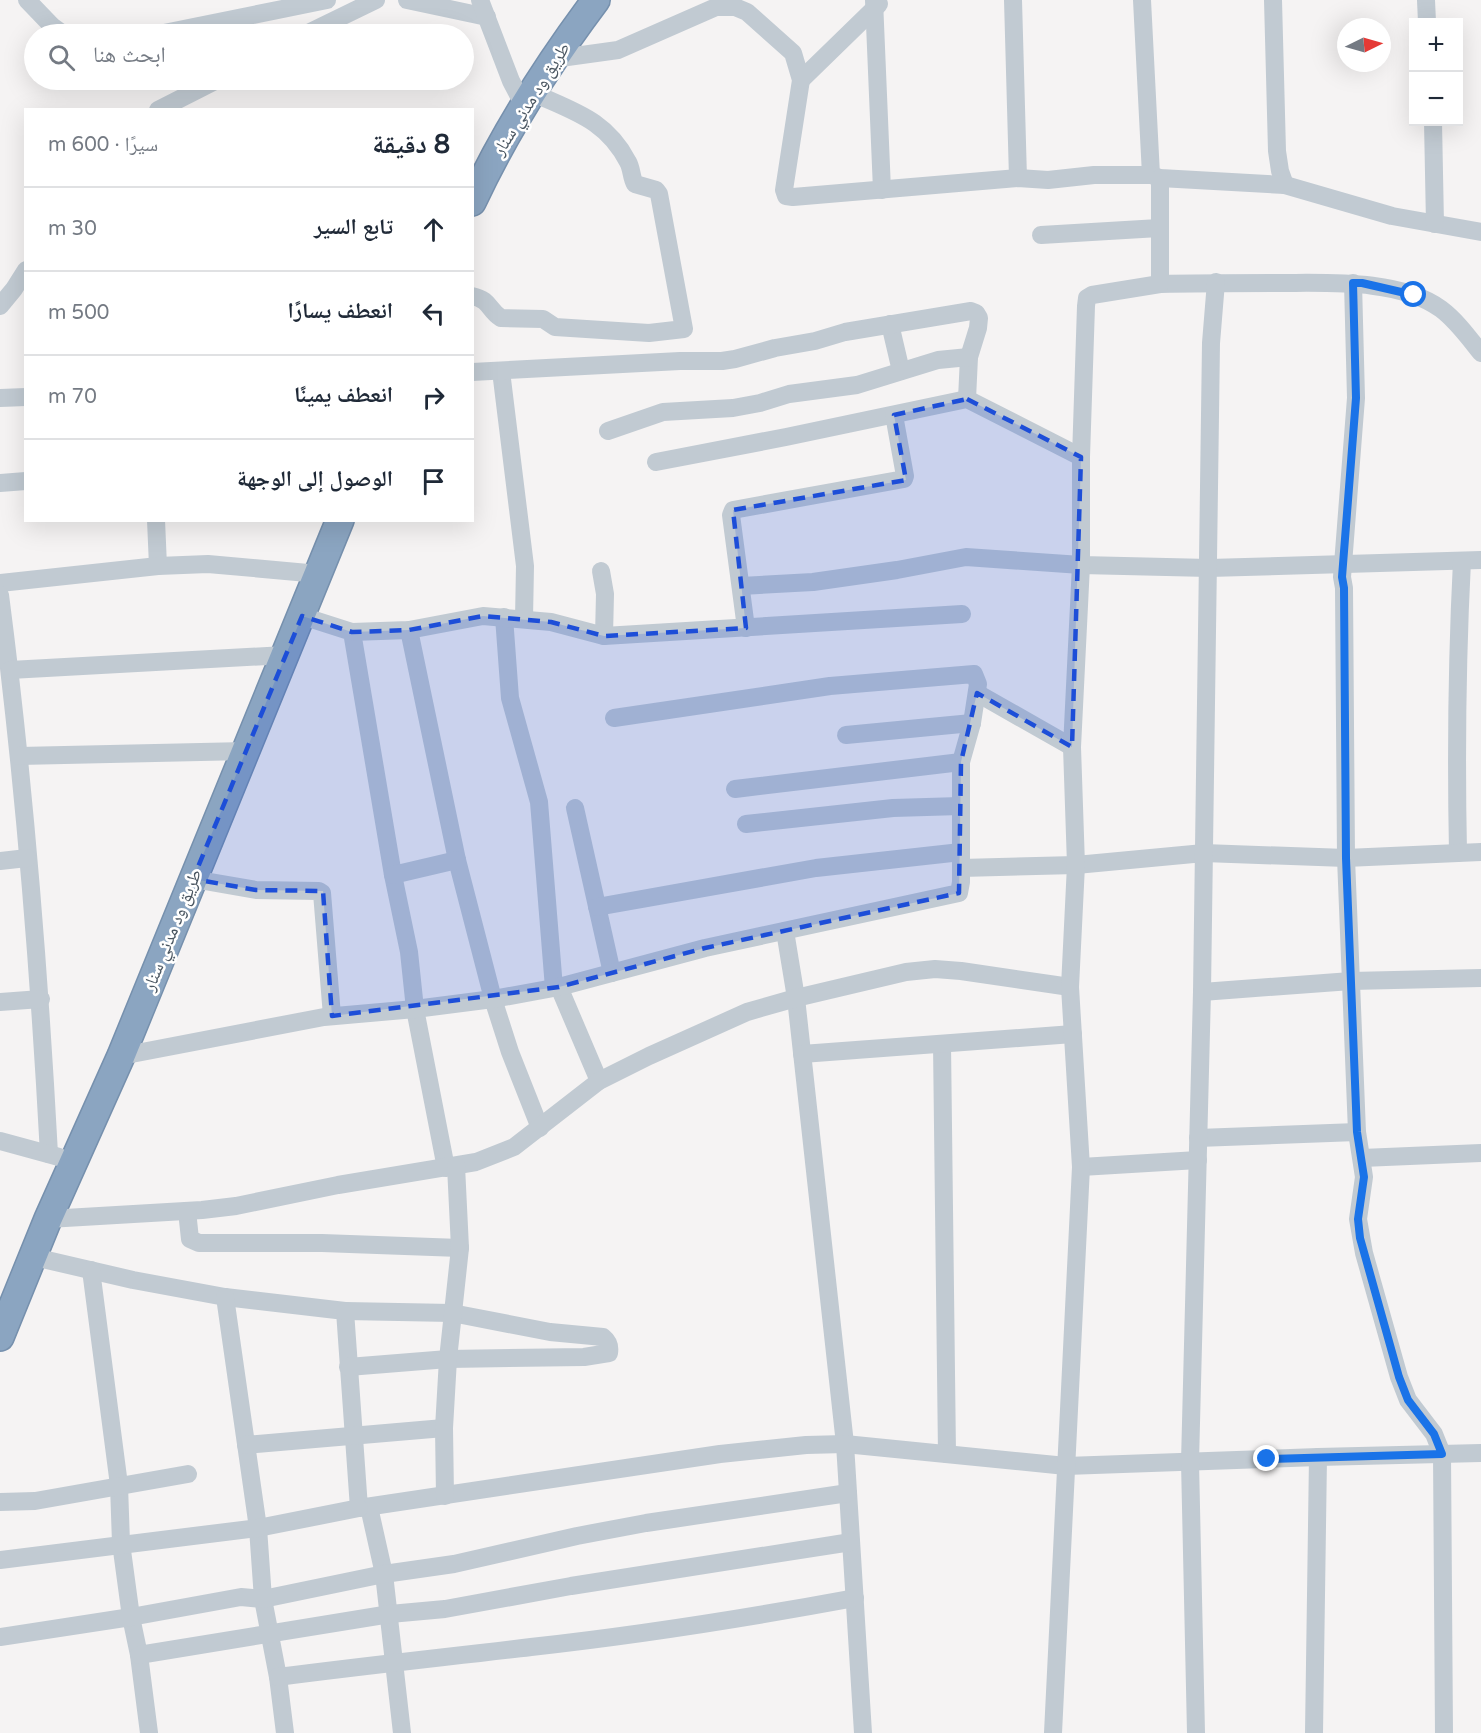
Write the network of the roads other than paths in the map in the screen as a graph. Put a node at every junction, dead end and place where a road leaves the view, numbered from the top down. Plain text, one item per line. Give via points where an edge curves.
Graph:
1 (27, 0) edge
2 (327, 0) edge
3 (376, 0) edge
4 (407, 0) edge
5 (596, 0) edge
6 (1013, 0) edge
7 (1142, 0) edge
8 (1273, 0) edge
9 (1426, 0) edge
10 (877, 3) edge
11 (484, 8) edge
12 (1427, 18) edge
13 (50, 24) edge
14 (208, 24) edge
15 (327, 24) edge
16 (553, 59) junction
17 (801, 80) junction
18 (198, 90) edge
19 (527, 98) junction
20 (165, 108) edge
21 (1432, 126) edge
22 (1155, 176) junction
23 (1018, 178) junction
24 (1285, 185) junction
25 (882, 190) junction
26 (474, 198) edge
27 (1435, 224) junction
28 (1160, 228) junction
29 (1481, 232) edge
30 (1041, 235) dead end
31 (24, 273) edge
32 (1216, 282) junction
33 (1353, 283) junction
34 (1160, 284) junction
35 (474, 297) edge
36 (0, 306) edge
37 (890, 324) junction
38 (1481, 353) edge
39 (969, 357) junction
40 (501, 370) junction
41 (901, 370) junction
42 (474, 372) edge
43 (24, 397) edge
44 (0, 398) edge
45 (966, 399) junction
46 (894, 415) junction
47 (608, 431) dead end
48 (1081, 457) junction
49 (656, 462) dead end
50 (24, 481) edge
51 (0, 483) edge
52 (156, 522) edge
53 (339, 522) edge
54 (1481, 560) edge
55 (1462, 561) junction
56 (1081, 565) junction
57 (1342, 565) junction
58 (158, 566) junction
59 (1209, 568) junction
60 (601, 571) dead end
61 (319, 574) junction
62 (0, 583) edge
63 (741, 586) junction
64 (0, 595) edge
65 (962, 614) dead end
66 (302, 616) junction
67 (504, 617) junction
68 (524, 619) junction
69 (746, 628) junction
70 (409, 630) junction
71 (352, 633) junction
72 (604, 636) junction
73 (285, 655) junction
74 (10, 670) junction
75 (977, 693) junction
76 (614, 718) dead end
77 (972, 723) junction
78 (9, 734) edge
79 (846, 735) dead end
80 (1072, 747) junction
81 (246, 751) junction
82 (20, 756) junction
83 (961, 762) junction
84 (735, 789) dead end
85 (960, 806) junction
86 (575, 808) dead end
87 (746, 824) dead end
88 (1481, 852) edge
89 (1204, 853) junction
90 (1458, 853) junction
91 (27, 858) junction
92 (1346, 858) junction
93 (458, 860) junction
94 (961, 860) junction
95 (0, 861) edge
96 (1076, 865) junction
97 (393, 874) junction
98 (193, 879) junction
99 (597, 907) junction
100 (785, 932) junction
101 (612, 973) junction
102 (1481, 978) edge
103 (1351, 981) junction
104 (1070, 987) junction
105 (556, 988) junction
106 (1202, 992) junction
107 (796, 998) junction
108 (41, 999) junction
109 (493, 999) junction
110 (0, 1002) edge
111 (415, 1009) junction
112 (332, 1016) junction
113 (1073, 1034) junction
114 (942, 1044) junction
115 (802, 1054) junction
116 (121, 1056) junction
117 (599, 1081) junction
118 (540, 1128) junction
119 (1357, 1132) junction
120 (1198, 1138) junction
121 (0, 1142) edge
122 (1481, 1153) edge
123 (62, 1157) junction
124 (1362, 1158) junction
125 (1198, 1160) junction
126 (451, 1167) junction
127 (1081, 1167) junction
128 (187, 1211) junction
129 (48, 1219) junction
130 (460, 1248) junction
131 (34, 1257) junction
132 (91, 1270) junction
133 (225, 1297) junction
134 (8, 1299) edge
135 (345, 1311) junction
136 (452, 1314) junction
137 (0, 1337) edge
138 (448, 1359) junction
139 (348, 1367) junction
140 (444, 1428) junction
141 (354, 1434) junction
142 (845, 1444) junction
143 (246, 1445) junction
144 (1481, 1453) edge
145 (1442, 1454) junction
146 (947, 1455) junction
147 (1318, 1457) junction
148 (1190, 1462) junction
149 (1066, 1466) junction
150 (188, 1474) dead end
151 (119, 1485) junction
152 (848, 1493) junction
153 (445, 1496) junction
154 (0, 1502) edge
155 (364, 1508) junction
156 (258, 1528) junction
157 (851, 1542) junction
158 (121, 1544) junction
159 (0, 1560) edge
160 (384, 1574) junction
161 (855, 1598) junction
162 (263, 1599) junction
163 (390, 1614) junction
164 (131, 1617) junction
165 (270, 1632) junction
166 (0, 1637) edge
167 (139, 1655) junction
168 (394, 1661) junction
169 (278, 1677) junction
170 (149, 1733) edge
171 (285, 1733) edge
172 (402, 1733) edge
173 (863, 1733) edge
174 (1053, 1733) edge
175 (1196, 1733) edge
176 (1314, 1733) edge
177 (1444, 1733) edge

1 - 13 street
2 - 14 street
3 - 15 street
4 - 11 street
5 - 16 highway, طريق ود مدني سنار
6 - 23 street
7 - 22 street
8 - 24 street via 1277,151
9 - 12 street
10 - 17 street
10 - 25 street
11 - 19 street via 512,81
16 - 17 street via 618,50 716,7 735,7 747,12 793,53
16 - 19 highway, طريق ود مدني سنار
17 - 25 street via 786,196
18 - 20 street
19 - 26 highway, طريق ود مدني سنار
19 - 35 street via 594,121 606,130 627,160 635,184 659,194 684,329 649,333 555,327 543,319 501,318 485,300
21 - 27 street
22 - 23 street
22 - 24 street
22 - 28 street
23 - 25 street
24 - 27 street via 1392,216
27 - 29 street
28 - 30 street
28 - 34 street
31 - 36 street
32 - 33 street
32 - 34 street
32 - 59 street via 1211,343
33 - 38 street via 1414,295 1440,308
33 - 57 street via 1356,398
34 - 48 street via 1087,298
37 - 39 street via 976,313 979,318
37 - 40 street via 722,361
37 - 41 street
39 - 41 street
39 - 45 street
40 - 42 street
40 - 68 street via 525,566
41 - 47 street via 857,385 789,394 751,405 663,412
43 - 44 street
45 - 46 street
45 - 48 street
46 - 49 street
46 - 63 street via 903,479 733,510
48 - 56 street
50 - 51 street
52 - 58 street
53 - 61 highway, طريق ود مدني سنار
54 - 55 street
55 - 57 street
55 - 90 street via 1456,756
56 - 59 street
56 - 63 street via 966,557 824,580
56 - 80 street
57 - 59 street
57 - 92 street
58 - 61 street via 208,564
58 - 62 street
59 - 89 street
60 - 72 street
61 - 66 highway, طريق ود مدني سنار
63 - 69 street
64 - 74 street
65 - 69 street
66 - 71 street
66 - 73 highway, طريق ود مدني سنار
67 - 68 street
67 - 70 street via 469,618
67 - 105 street via 510,698 539,802
68 - 72 street
69 - 72 street
70 - 71 street
70 - 93 street
71 - 97 street
73 - 74 street
73 - 81 highway, طريق ود مدني سنار
74 - 78 street
75 - 76 street via 977,678 966,673 830,686
75 - 77 street
75 - 80 street
77 - 79 street
77 - 83 street
78 - 82 street
80 - 96 street
81 - 82 street
81 - 98 highway, طريق ود مدني سنار
82 - 91 street
83 - 84 street
83 - 85 street
85 - 87 street via 893,808
85 - 94 street
86 - 99 street
88 - 90 street
89 - 92 street
89 - 96 street
89 - 106 street
90 - 92 street
91 - 95 street
91 - 108 street
92 - 103 street
93 - 97 street
93 - 109 street
94 - 96 street
94 - 99 street via 806,869
94 - 100 street via 959,893
96 - 104 street
97 - 111 street via 409,951
98 - 112 street via 256,890 322,893
98 - 116 highway, طريق ود مدني سنار
99 - 101 street
100 - 101 street
100 - 107 street
101 - 105 street
102 - 103 street
103 - 106 street
103 - 119 street
104 - 107 street via 935,969
104 - 113 street
105 - 109 street
105 - 117 street
106 - 120 street
107 - 115 street
107 - 117 street via 747,1012
108 - 110 street
108 - 123 street
109 - 111 street
109 - 118 street
111 - 112 street
111 - 126 street
112 - 116 street
113 - 114 street
113 - 127 street
114 - 115 street
114 - 146 street
115 - 142 street
116 - 123 highway, طريق ود مدني سنار
117 - 118 street
118 - 126 street via 496,1155
119 - 120 street
119 - 124 street
120 - 125 street
121 - 123 street
122 - 124 street
123 - 129 highway, طريق ود مدني سنار
124 - 145 street via 1364,1177 1358,1219 1364,1253 1399,1377 1408,1400 1434,1434
125 - 127 street
125 - 148 street
126 - 128 street via 236,1206
126 - 130 street
127 - 149 street
128 - 129 street
128 - 130 street via 190,1239 199,1243
129 - 131 highway, طريق ود مدني سنار
130 - 136 street
131 - 132 street
131 - 134 highway, طريق ود مدني سنار
132 - 133 street
132 - 151 street
133 - 135 street
133 - 143 street
134 - 137 highway, طريق ود مدني سنار
135 - 136 street
135 - 139 street
136 - 138 street
136 - 138 street via 550,1332 603,1337 610,1349 609,1353 594,1356
138 - 139 street
138 - 140 street
139 - 141 street
140 - 141 street
140 - 153 street
141 - 143 street
141 - 155 street
142 - 146 street
142 - 152 street
142 - 153 street via 720,1454
143 - 156 street
144 - 145 street
145 - 147 street
145 - 177 street
146 - 149 street
147 - 148 street
147 - 176 street
148 - 149 street
148 - 175 street
149 - 174 street
150 - 151 street
151 - 154 street via 35,1501
151 - 158 street
152 - 157 street
152 - 160 street via 645,1523 454,1564
153 - 155 street
155 - 156 street
155 - 160 street
156 - 158 street
156 - 162 street
157 - 161 street
157 - 163 street via 446,1609
158 - 159 street
158 - 164 street
160 - 162 street
160 - 163 street
161 - 168 street via 651,1631
161 - 173 street
162 - 164 street via 241,1597
162 - 165 street
163 - 165 street
163 - 168 street
164 - 166 street
164 - 167 street
165 - 167 street
165 - 169 street
167 - 170 street
168 - 169 street
168 - 172 street
169 - 171 street

